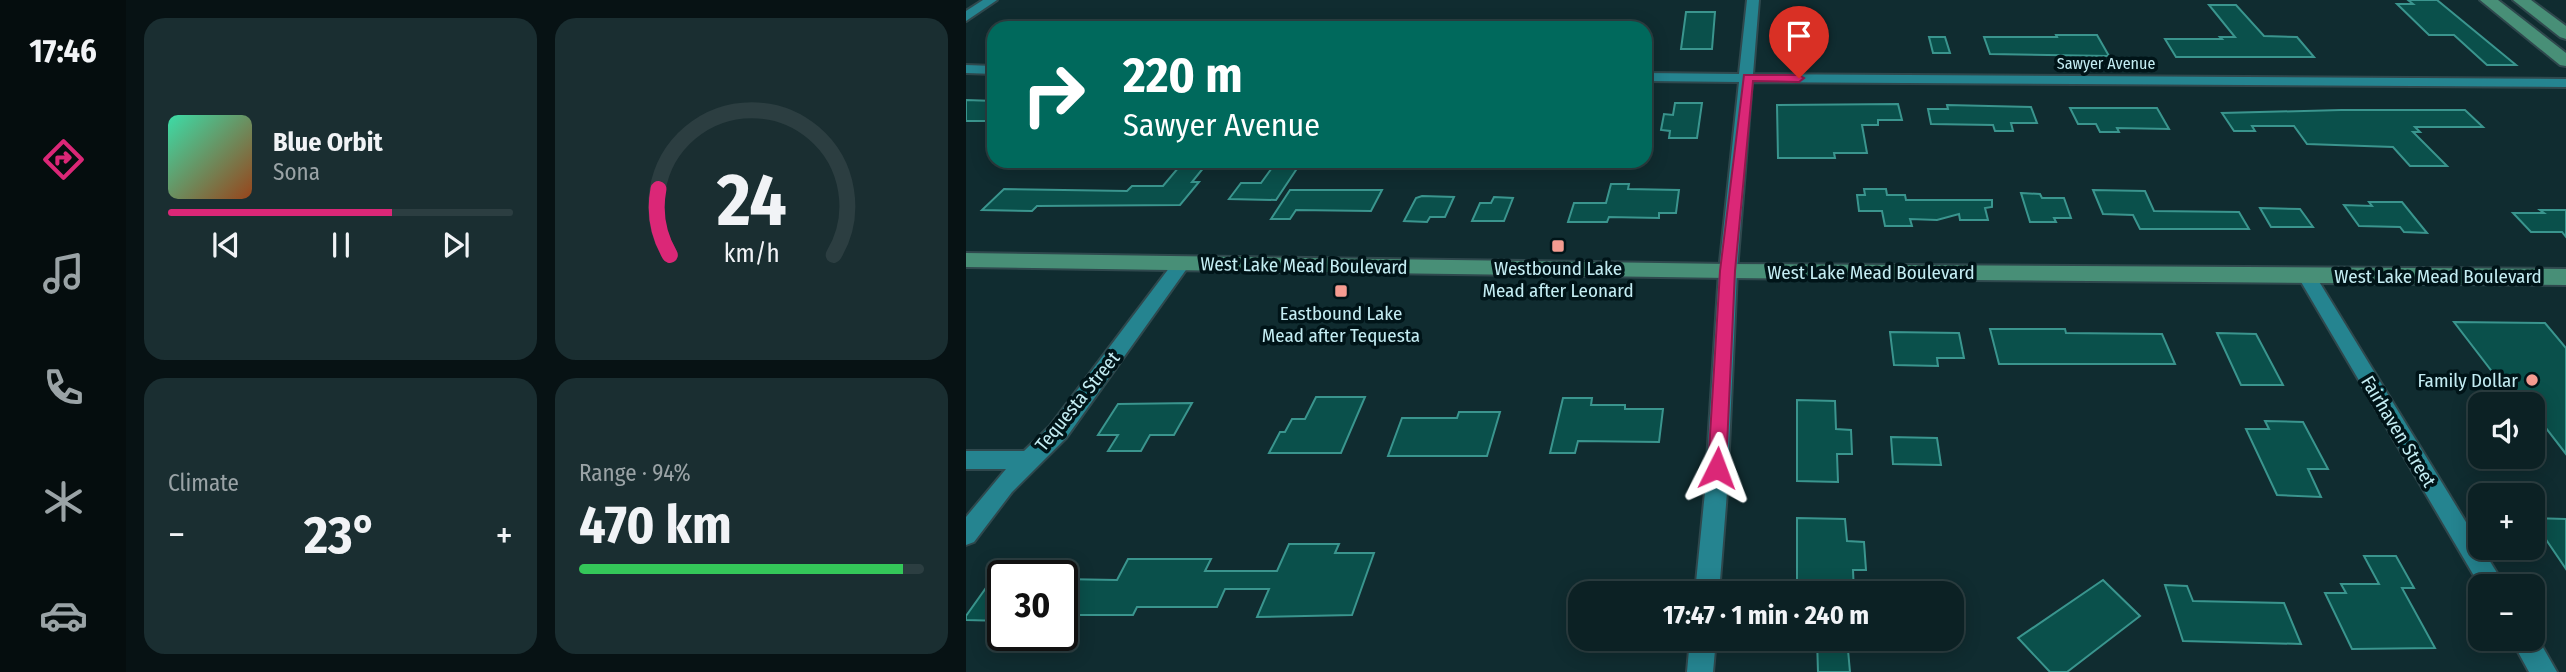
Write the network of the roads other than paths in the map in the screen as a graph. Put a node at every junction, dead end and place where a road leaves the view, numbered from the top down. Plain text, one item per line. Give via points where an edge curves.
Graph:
1 (991, 0) edge
2 (1753, 0) edge
3 (2488, 0) edge
4 (2521, 0) edge
5 (966, 17) edge
6 (2566, 34) edge
7 (2566, 61) edge
8 (966, 69) edge
9 (987, 70) edge
10 (1652, 77) edge
11 (1748, 78) junction
12 (2566, 83) edge
13 (966, 260) edge
14 (1182, 263) junction
15 (1728, 271) junction
16 (2306, 275) junction
17 (2566, 277) edge
18 (966, 460) edge
19 (1028, 460) junction
20 (966, 535) edge
21 (2486, 574) edge
22 (1708, 581) edge
23 (1702, 651) edge
24 (2531, 651) edge
25 (1700, 672) edge
26 (2544, 672) edge

1 - 5 street
2 - 11 street
3 - 7 main road
4 - 6 main road
8 - 9 street
10 - 11 street, Sawyer Avenue
11 - 12 street, Sawyer Avenue
11 - 15 street
13 - 14 main road, West Lake Mead Boulevard
14 - 15 main road, West Lake Mead Boulevard
14 - 19 street, Tequesta Street via 1058,432
15 - 16 main road, West Lake Mead Boulevard
15 - 22 street
16 - 17 main road, West Lake Mead Boulevard
16 - 21 street, Fairhaven Street
18 - 19 street
19 - 20 street, Tequesta Street
23 - 25 street
24 - 26 street

